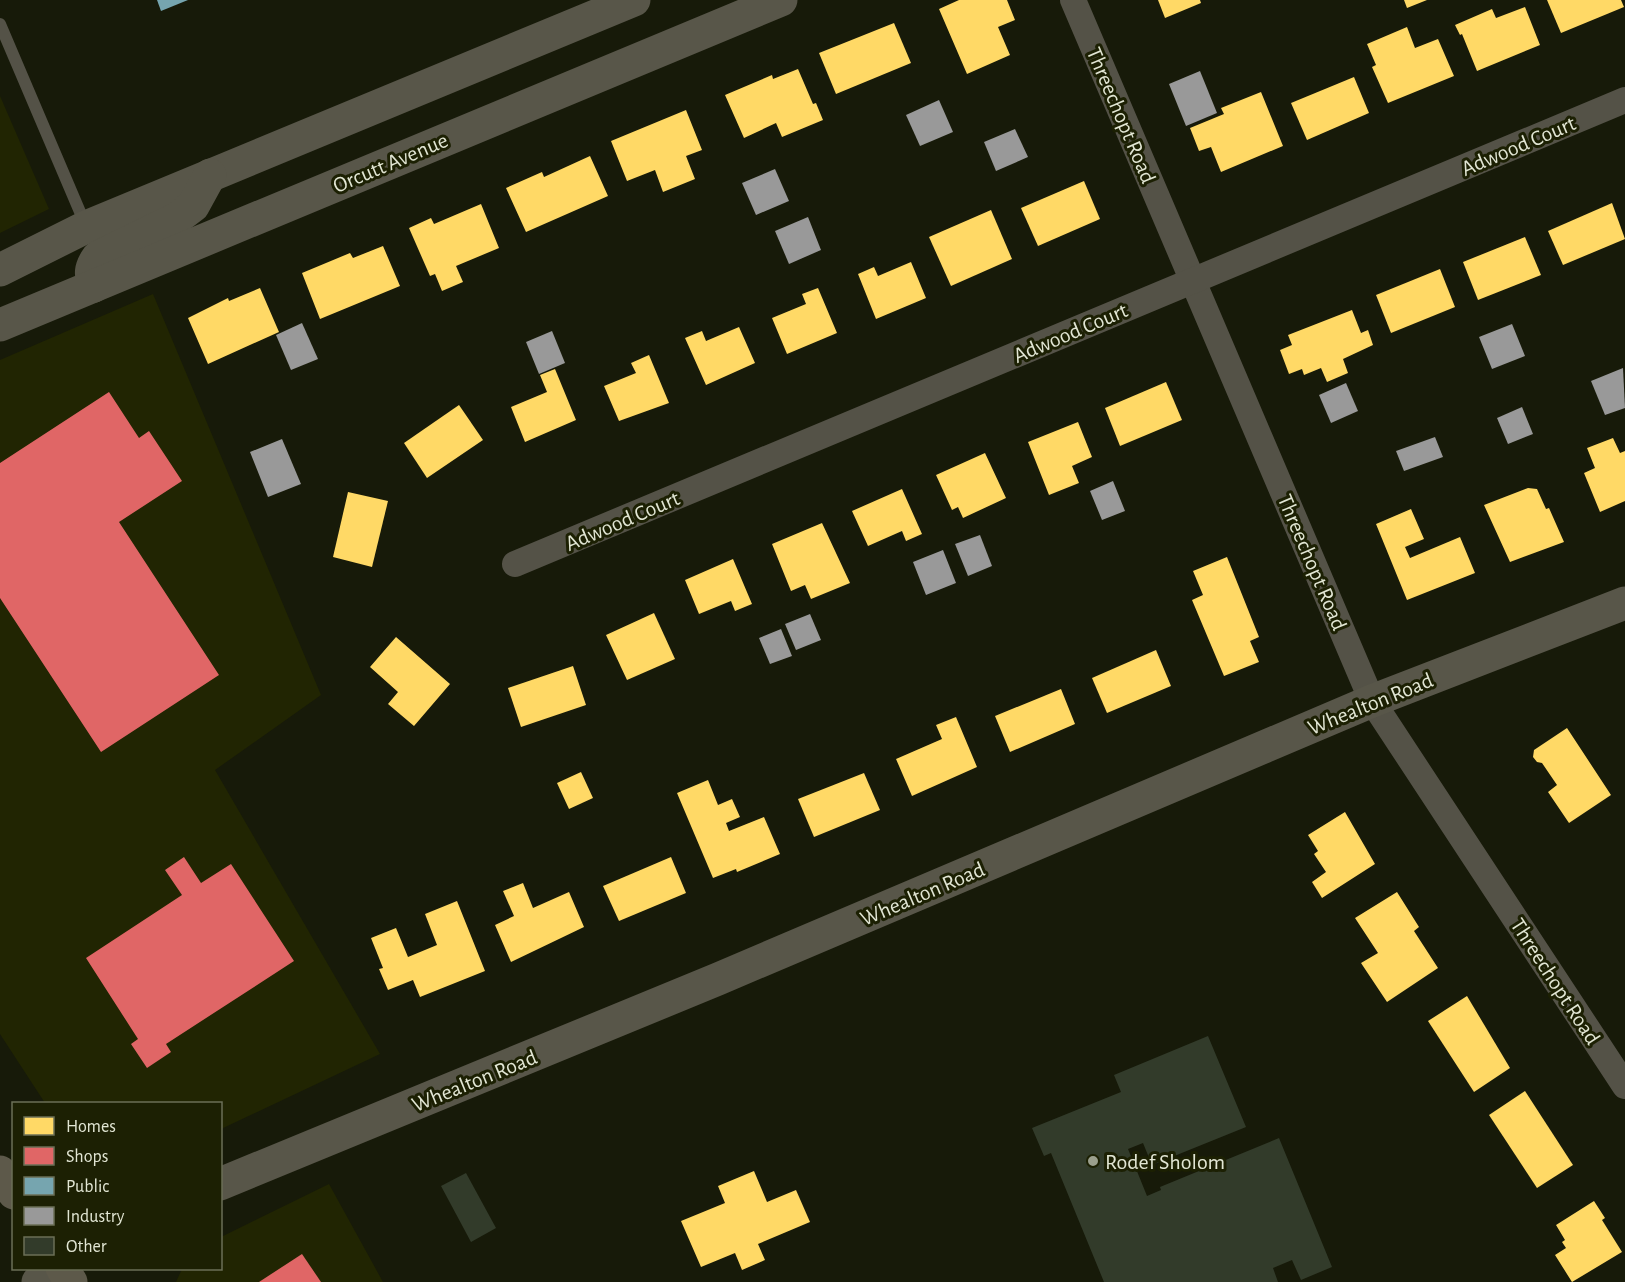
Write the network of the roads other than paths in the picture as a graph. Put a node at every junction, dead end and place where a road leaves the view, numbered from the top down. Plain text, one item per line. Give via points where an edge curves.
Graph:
1 (634, 0) edge
2 (781, 0) edge
3 (1073, 0) edge
4 (0, 24) edge
5 (1625, 100) edge
6 (210, 175) junction
7 (86, 227) junction
8 (0, 270) edge
9 (1193, 281) junction
10 (94, 286) junction
11 (0, 325) edge
12 (515, 564) dead end
13 (1625, 603) edge
14 (1372, 701) junction
15 (1625, 1086) edge
16 (0, 1172) edge
17 (222, 1183) edge
18 (12, 1190) edge
19 (59, 1270) edge
20 (62, 1270) edge
21 (38, 1282) edge
22 (71, 1282) edge

1 - 6 main road
2 - 10 main road, Orcutt Avenue
3 - 9 street, Threechopt Road
4 - 7 lane
5 - 9 street, Adwood Court
6 - 7 main road
6 - 10 main road via 193,206 176,219 98,257 90,275
7 - 8 main road
9 - 12 street, Adwood Court
9 - 14 street, Threechopt Road
10 - 11 main road, Orcutt Avenue
13 - 14 main road, Whealton Road
14 - 15 street, Threechopt Road
14 - 17 main road, Whealton Road via 756,963
16 - 18 highway
19 - 21 main road
20 - 22 highway

